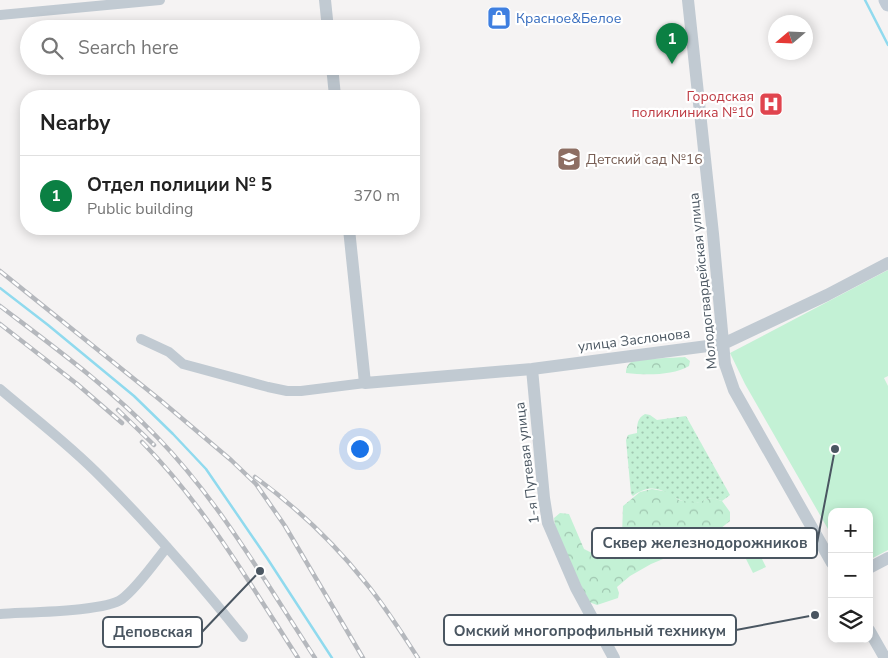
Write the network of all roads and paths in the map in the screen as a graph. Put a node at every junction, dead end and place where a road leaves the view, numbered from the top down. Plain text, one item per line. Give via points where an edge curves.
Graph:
1 (158, 0) edge
2 (325, 0) edge
3 (688, 0) edge
4 (886, 0) edge
5 (888, 4) edge
6 (0, 15) edge
7 (327, 20) edge
8 (333, 75) edge
9 (334, 90) edge
10 (350, 235) edge
11 (888, 263) edge
12 (142, 339) dead end
13 (723, 344) junction
14 (532, 369) junction
15 (365, 383) junction
16 (0, 390) edge
17 (168, 547) junction
18 (828, 556) edge
19 (888, 558) edge
20 (873, 566) edge
21 (0, 614) edge
22 (243, 636) dead end
23 (873, 637) edge
24 (614, 658) edge
25 (885, 658) edge

1 - 6 street
2 - 7 street
3 - 13 street, Молодогвардейская улица
4 - 5 main road
8 - 9 street
10 - 15 street
11 - 13 street, улица Заслонова
12 - 15 street via 169,352 183,364 287,391
13 - 14 street, улица Заслонова
13 - 18 street, Молодогвардейская улица via 725,364 734,390
14 - 15 street, улица Заслонова
14 - 24 street, 1-я Путевая улица via 548,523 576,588
16 - 17 street via 100,476
17 - 21 street via 128,594 116,603
17 - 22 street
19 - 20 street
23 - 25 street

